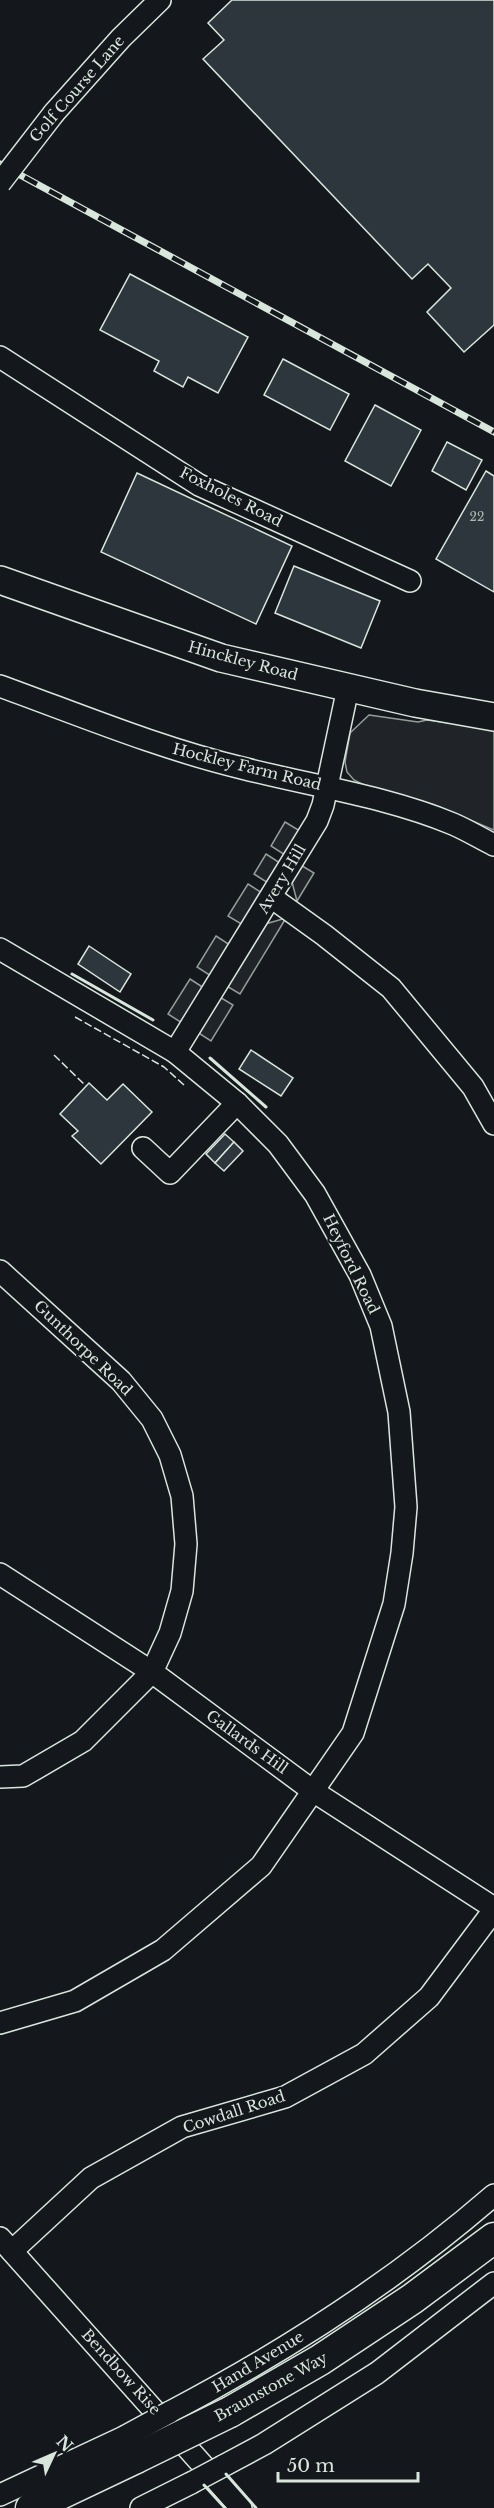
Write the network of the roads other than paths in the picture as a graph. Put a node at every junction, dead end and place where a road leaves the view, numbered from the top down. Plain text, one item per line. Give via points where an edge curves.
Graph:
1 (160, 0) edge
2 (0, 183) edge
3 (0, 357) edge
4 (0, 580) edge
5 (410, 581) dead end
6 (0, 686) edge
7 (348, 688) junction
8 (494, 717) edge
9 (327, 787) junction
10 (494, 845) edge
11 (271, 897) junction
12 (0, 949) edge
13 (175, 1052) junction
14 (237, 1103) junction
15 (494, 1124) edge
16 (143, 1148) dead end
17 (0, 1271) edge
18 (0, 1574) edge
19 (152, 1672) junction
20 (0, 1777) edge
21 (313, 1791) junction
22 (494, 1909) edge
23 (0, 2023) edge
24 (494, 2195) edge
25 (494, 2238) edge
26 (6, 2244) edge
27 (494, 2283) edge
28 (130, 2447) junction
29 (0, 2496) edge
30 (31, 2508) edge
31 (141, 2508) edge
32 (241, 2508) edge

1 - 2 street, Golf Course Lane, bridge via 54,113
3 - 5 street, Foxholes Road via 199,485
4 - 7 main road, Hinckley Road via 221,658
6 - 9 street, Hockley Farm Road via 152,742 241,768
7 - 8 main road, Hinckley Road
7 - 9 street, Avery Hill
9 - 10 street, Hockley Farm Road via 453,824
9 - 11 street, Avery Hill via 317,820
11 - 13 street, Avery Hill
11 - 15 street via 391,988 473,1087
12 - 13 street, Heyford Road
13 - 14 street, Heyford Road
14 - 16 street via 170,1173
14 - 21 street, Heyford Road via 278,1144 315,1194 360,1275 381,1326 399,1412 405,1507 394,1604 353,1733
17 - 19 street, Gunthorpe Road via 122,1381 152,1419 170,1455 184,1515 183,1591
18 - 19 street, Gallards Hill
19 - 20 street via 83,1741 23,1776
19 - 21 street, Gallards Hill
21 - 22 street, Gallards Hill
21 - 23 street, Heyford Road via 261,1866 163,1950 75,2001
22 - 26 street, Cowdall Road via 429,1997 364,2054 285,2097 182,2127 91,2178
24 - 28 street, Hand Avenue, bridge via 366,2296 170,2412
25 - 28 highway, Braunstone Way, bridge via 320,2360 230,2412
26 - 32 street, Bendbow Rise
27 - 31 street, bridge via 377,2373 264,2444
28 - 29 street, Hand Avenue
28 - 30 highway, Braunstone Way

